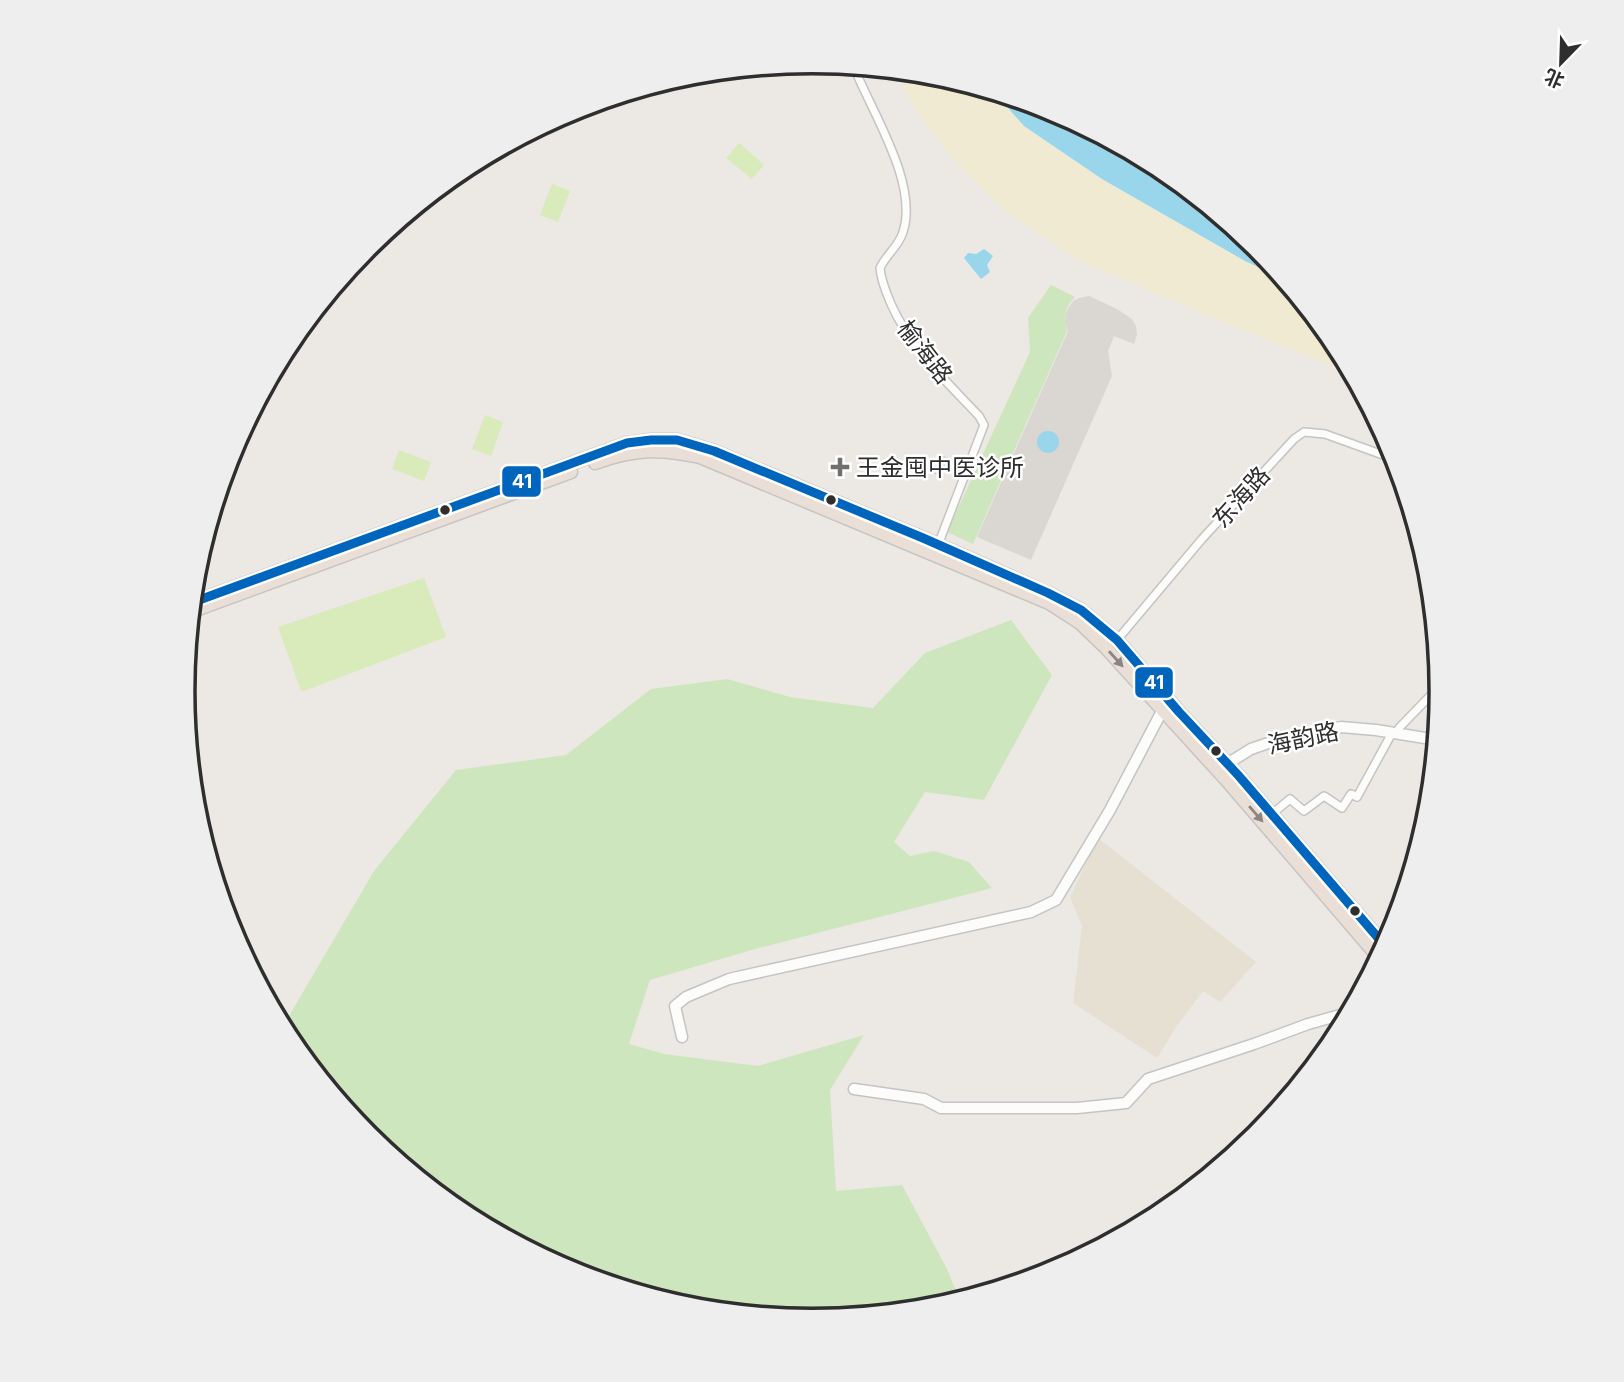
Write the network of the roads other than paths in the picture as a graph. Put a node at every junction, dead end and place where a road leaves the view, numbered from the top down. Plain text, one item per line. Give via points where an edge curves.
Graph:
1 (858, 76) edge
2 (1382, 454) edge
3 (936, 550) junction
4 (202, 599) edge
5 (200, 608) edge
6 (1117, 640) junction
7 (1430, 696) edge
8 (1162, 711) junction
9 (1394, 733) junction
10 (1427, 738) edge
11 (1222, 767) junction
12 (1272, 814) junction
13 (1378, 937) edge
14 (1372, 950) edge
15 (1337, 1016) edge
16 (682, 1037) dead end
17 (854, 1089) dead end

1 - 3 street, 榆海路 via 900,169 905,196 904,232 880,268 885,290 916,348 984,425
2 - 6 street, 东海路 via 1325,433 1304,432 1294,439
3 - 4 highway via 714,451 677,440 651,440 627,443
3 - 5 highway via 700,457 673,451 631,453
3 - 6 highway via 1048,593 1081,610
3 -> 8 highway via 1049,603 1080,623
6 - 11 highway
7 - 9 street
8 - 11 highway
8 - 16 street via 1056,900 1031,912 729,979 685,997 675,1006
9 - 10 street, 海韵路
9 - 11 street, 海韵路 via 1341,727 1316,731 1251,749
9 - 12 street via 1357,797 1351,794 1342,808 1324,796 1304,811 1290,799
11 - 12 highway
11 -> 14 highway
12 - 13 highway
15 - 17 street via 1148,1079 1126,1103 1077,1108 941,1108 924,1100

